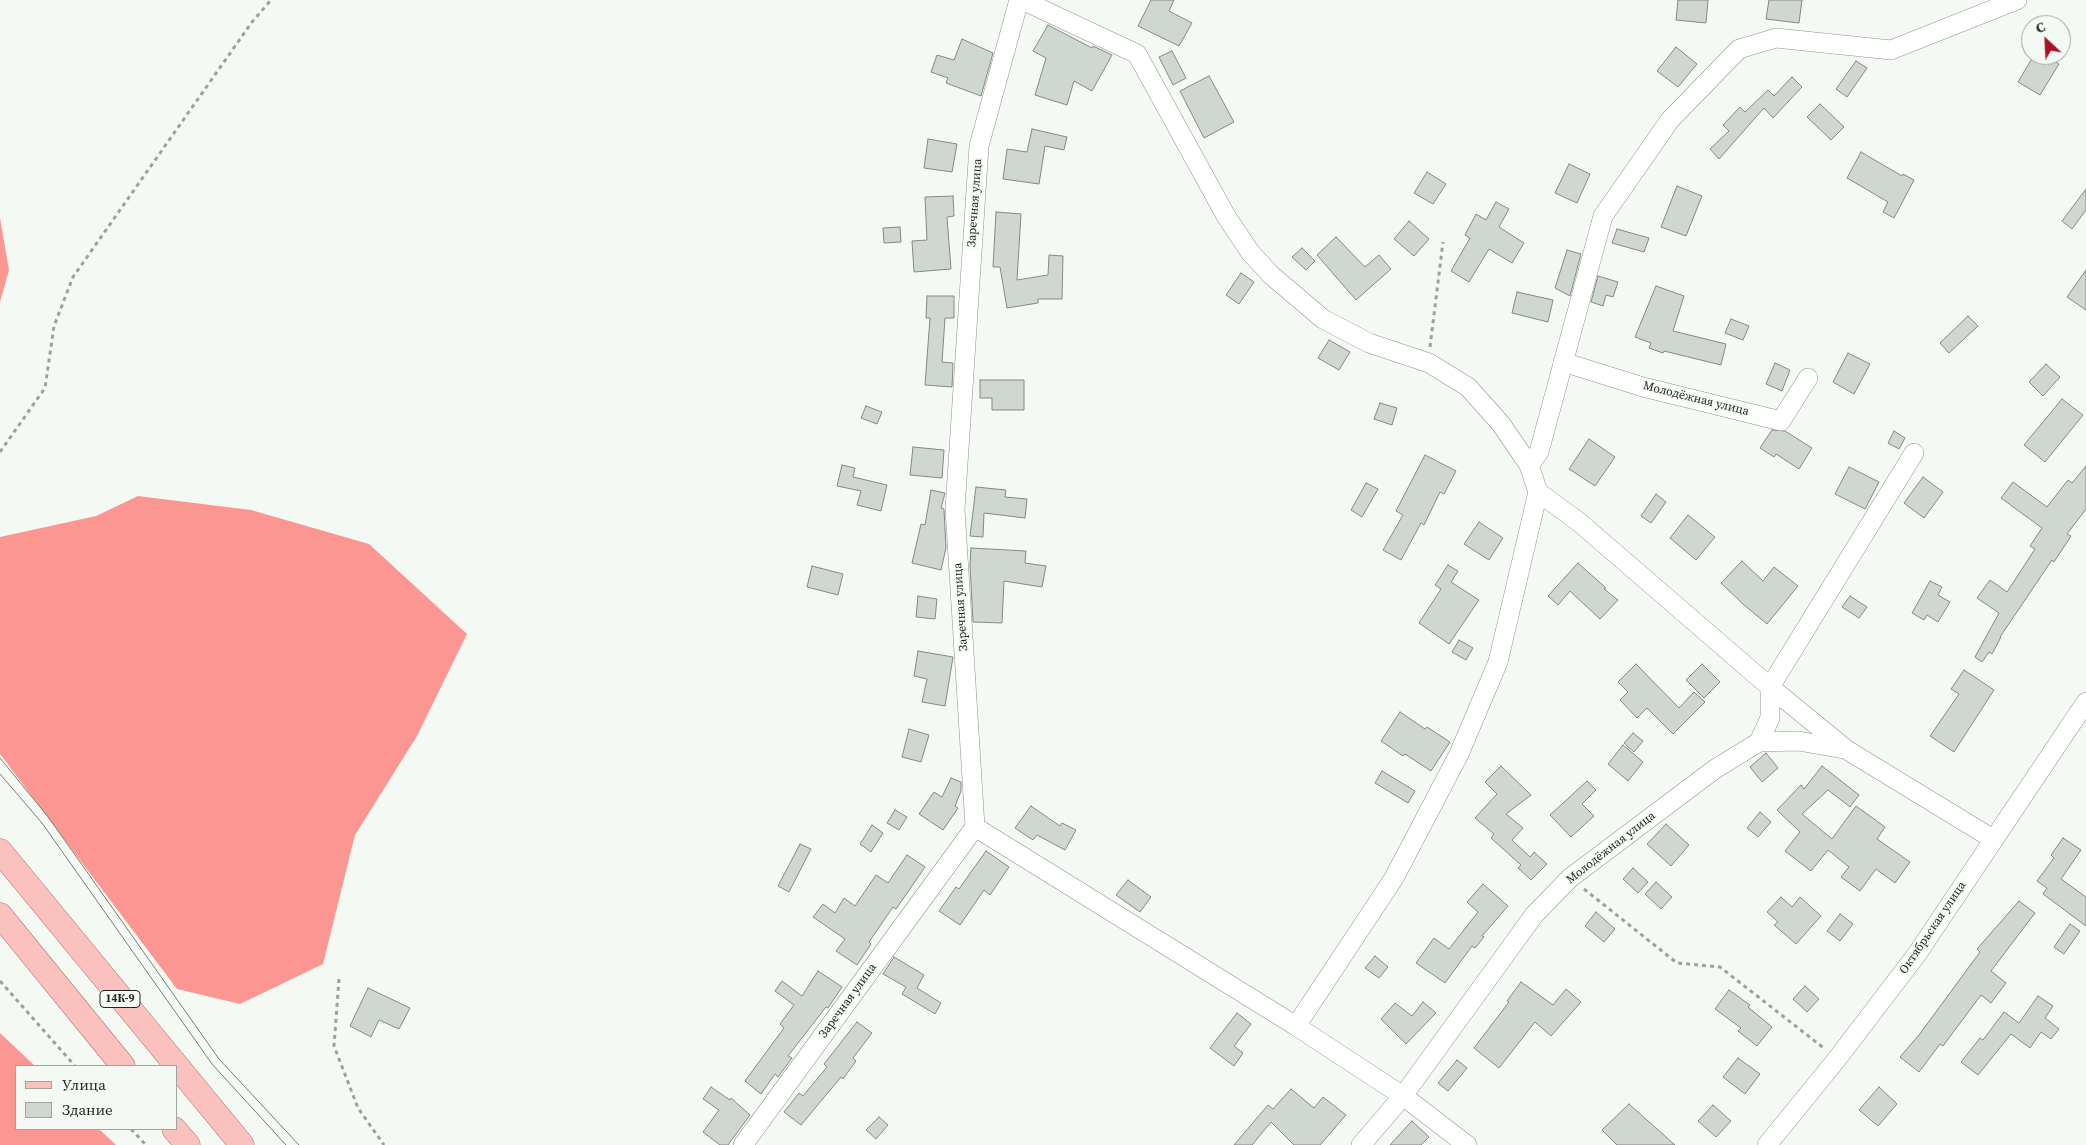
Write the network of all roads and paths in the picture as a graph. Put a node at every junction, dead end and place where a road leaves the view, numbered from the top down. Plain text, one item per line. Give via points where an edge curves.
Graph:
1 (271, 0) edge
2 (1020, 0) edge
3 (2018, 0) edge
4 (1443, 242) dead end
5 (1563, 362) junction
6 (1428, 363) junction
7 (1808, 378) dead end
8 (0, 452) edge
9 (1914, 453) dead end
10 (1529, 465) junction
11 (1538, 492) junction
12 (1770, 687) junction
13 (2086, 702) edge
14 (1759, 742) junction
15 (1847, 750) junction
16 (975, 827) junction
17 (1993, 839) junction
18 (0, 851) edge
19 (1570, 878) junction
20 (0, 915) edge
21 (339, 979) dead end
22 (0, 981) edge
23 (1296, 1026) junction
24 (1837, 1059) junction
25 (73, 1065) edge
26 (122, 1065) edge
27 (176, 1065) edge
28 (178, 1067) edge
29 (1403, 1096) junction
30 (132, 1130) edge
31 (175, 1130) edge
32 (146, 1145) edge
33 (188, 1145) edge
34 (242, 1145) edge
35 (384, 1145) edge
36 (743, 1145) edge
37 (1361, 1145) edge
38 (1466, 1145) edge
39 (1767, 1145) edge

1 - 8 path via 252,22 73,277 54,326 46,388
2 - 6 street, Заречная улица via 1137,54 1226,216 1250,252 1271,275 1323,319 1369,344
2 - 16 street, Заречная улица via 979,146 955,509
3 - 5 street via 1891,50 1776,38 1739,49 1670,120 1603,216
4 - 6 path
5 - 7 street, Молодёжная улица via 1643,387 1781,420
5 - 10 street via 1539,452
6 - 10 street via 1468,388 1501,424
9 - 12 street
10 - 11 street
11 - 12 street via 1579,522
11 - 23 street via 1498,662 1459,754 1394,878
12 - 14 street via 1770,718
12 - 15 street
13 - 17 street, Октябрьская улица
14 - 15 street via 1798,741
14 - 19 street, Молодёжная улица via 1715,769
15 - 17 street
16 - 23 street
16 - 36 street, Заречная улица
17 - 24 street, Октябрьская улица via 1917,954
18 - 27 main road, 14К-9
19 - 24 path via 1677,963 1720,967
19 - 29 street, Молодёжная улица via 1534,915
20 - 26 main road
21 - 35 path via 334,1046 358,1108
22 - 25 path
23 - 29 street
24 - 39 street, Октябрьская улица
28 - 34 main road, 14К-9
29 - 37 street, Молодёжная улица
29 - 38 street
30 - 32 path
31 - 33 main road

